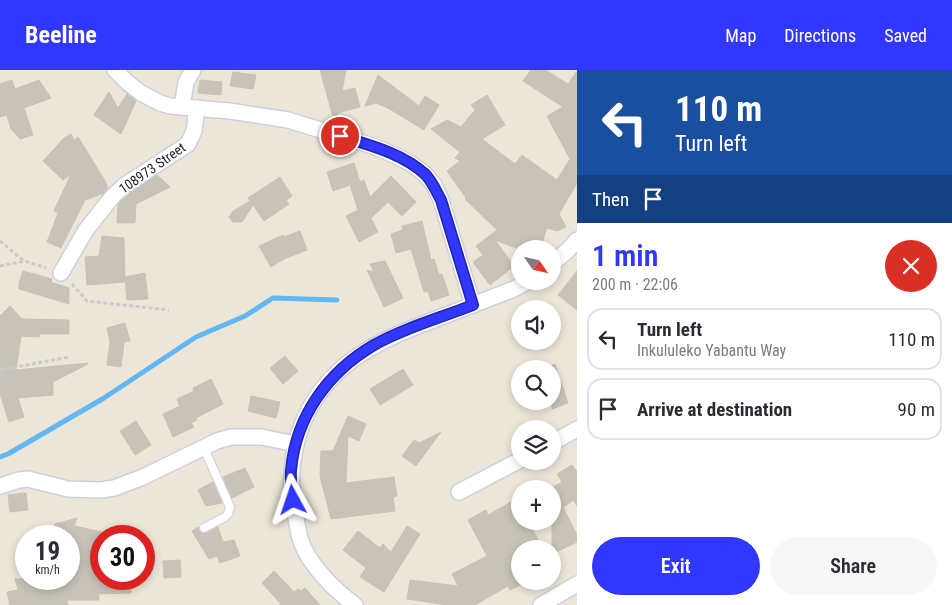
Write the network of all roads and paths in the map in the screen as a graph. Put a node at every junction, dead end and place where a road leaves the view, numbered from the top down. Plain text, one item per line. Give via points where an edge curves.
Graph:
1 (115, 70) edge
2 (192, 70) edge
3 (190, 108) junction
4 (577, 240) edge
5 (0, 242) edge
6 (561, 256) edge
7 (25, 261) junction
8 (0, 266) edge
9 (61, 273) junction
10 (514, 290) edge
11 (473, 305) junction
12 (168, 310) dead end
13 (68, 357) dead end
14 (0, 370) edge
15 (577, 429) edge
16 (561, 438) edge
17 (296, 444) junction
18 (204, 448) junction
19 (511, 465) edge
20 (0, 486) edge
21 (459, 492) dead end
22 (204, 528) dead end
23 (577, 584) edge
24 (355, 605) edge
25 (541, 605) edge

1 - 3 street via 152,100
2 - 3 street, 108973 Street via 186,82
3 - 9 street, 108973 Street via 194,131 188,144 113,196 86,230
3 - 11 street via 288,120 373,146 410,163 434,184
4 - 6 street
5 - 7 path
7 - 8 path
7 - 9 path
9 - 12 path via 87,301
10 - 11 street
11 - 17 street via 400,332 353,358 316,397 305,416
13 - 14 path
15 - 16 street
17 - 18 street via 261,437 231,437
17 - 24 street via 291,471 300,540 326,580
18 - 20 street via 143,477 108,489 56,487 28,479
18 - 22 lane via 230,507 226,517
19 - 21 street
23 - 25 street

